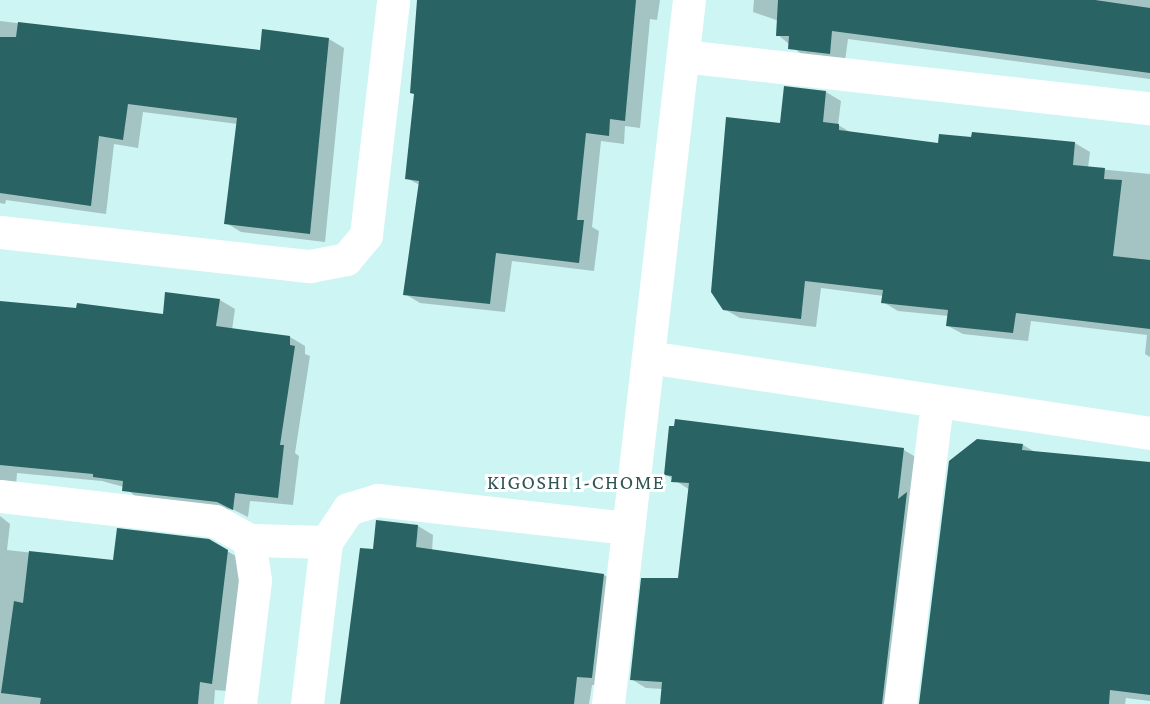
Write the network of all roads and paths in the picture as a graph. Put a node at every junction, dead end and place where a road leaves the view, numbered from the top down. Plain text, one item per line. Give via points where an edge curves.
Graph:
1 (393, 0) edge
2 (689, 0) edge
3 (683, 56) junction
4 (1150, 108) edge
5 (0, 232) edge
6 (648, 357) junction
7 (937, 401) junction
8 (1150, 433) edge
9 (0, 496) edge
10 (628, 528) junction
11 (249, 540) junction
12 (326, 542) junction
13 (240, 704) edge
14 (307, 704) edge
15 (608, 704) edge
16 (900, 704) edge

1 - 5 street via 366,235 345,259 310,266
2 - 3 street
3 - 4 street
3 - 6 street
6 - 7 street
6 - 10 street
7 - 8 street
7 - 16 street
9 - 11 street via 215,521
10 - 12 street via 377,500 348,509
10 - 15 street
11 - 12 street
11 - 13 street via 255,580
12 - 14 street

